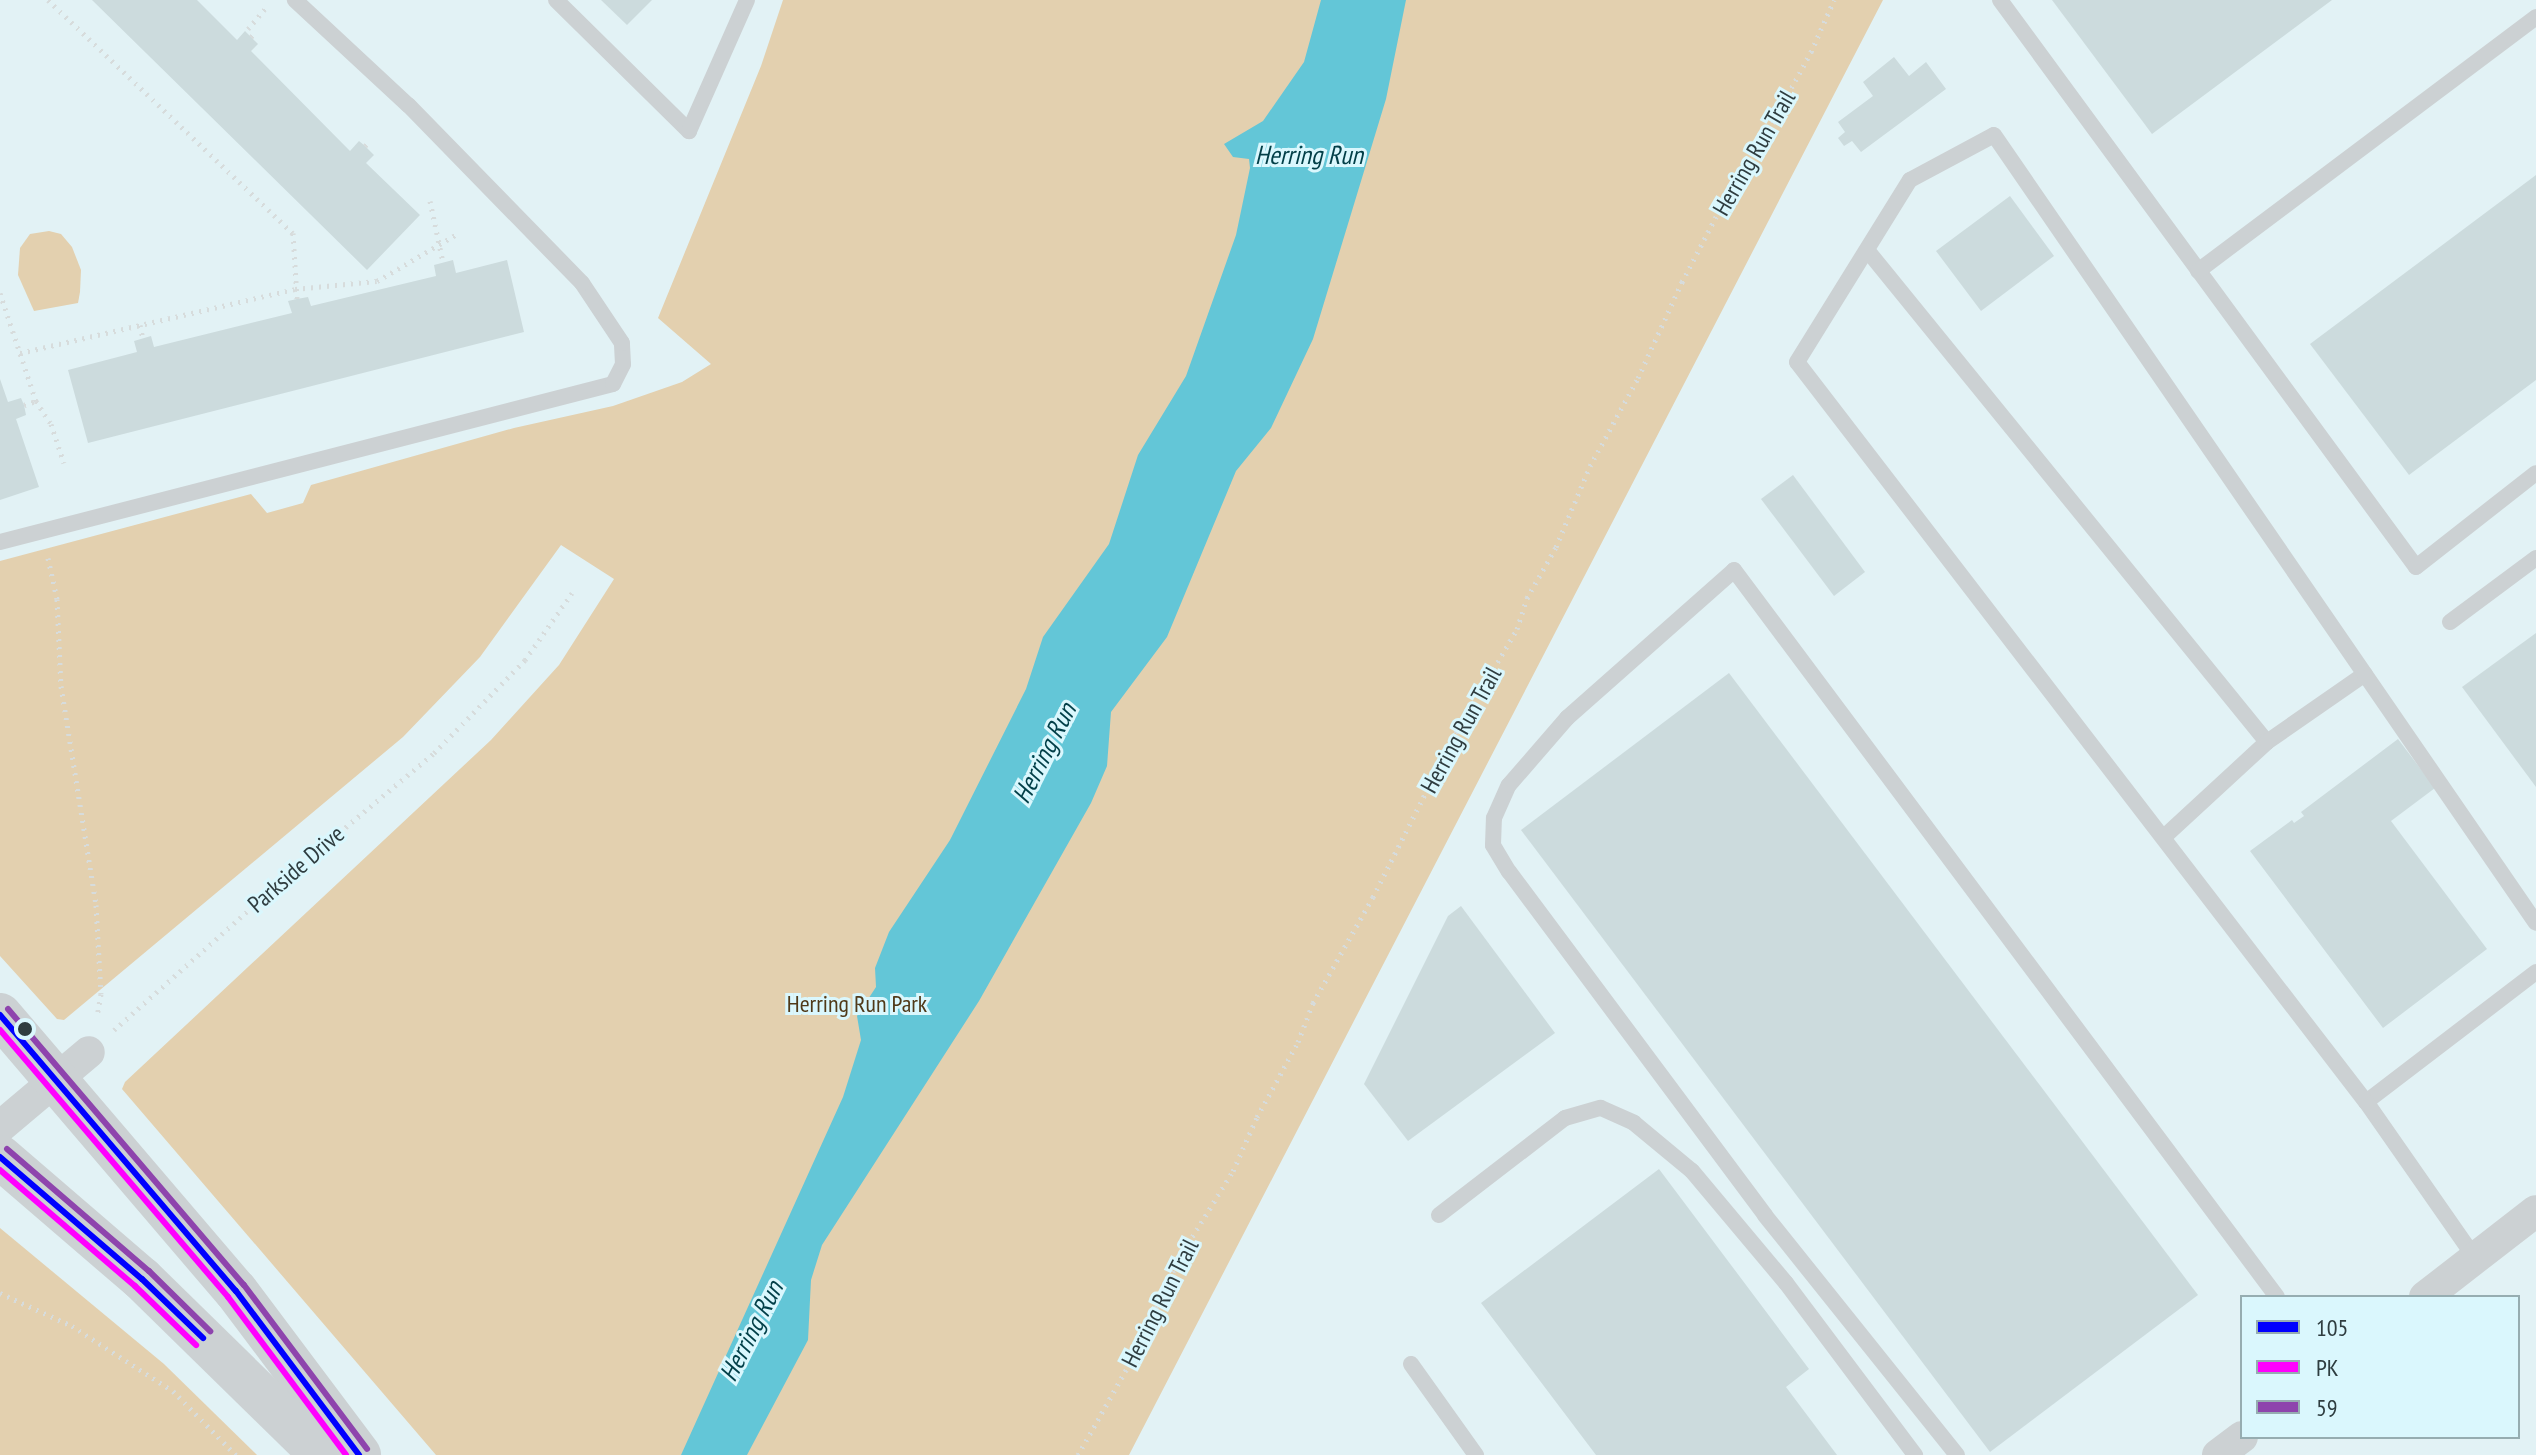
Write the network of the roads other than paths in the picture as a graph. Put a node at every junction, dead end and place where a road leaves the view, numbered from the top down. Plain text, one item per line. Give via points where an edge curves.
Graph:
1 (295, 0) edge
2 (556, 0) edge
3 (747, 0) edge
4 (2000, 0) edge
5 (2536, 17) edge
6 (1867, 250) junction
7 (2198, 271) junction
8 (2536, 473) edge
9 (0, 542) edge
10 (2536, 558) edge
11 (2450, 622) dead end
12 (2365, 674) junction
13 (2267, 742) junction
14 (2164, 837) junction
15 (2536, 923) edge
16 (2536, 972) edge
17 (0, 1015) edge
18 (89, 1052) road end
19 (56, 1079) junction
20 (2366, 1102) junction
21 (0, 1127) edge
22 (0, 1157) edge
23 (2536, 1211) edge
24 (1439, 1215) dead end
25 (2475, 1258) junction
26 (2276, 1295) edge
27 (2428, 1295) edge
28 (1411, 1364) dead end
29 (2240, 1438) edge
30 (322, 1455) edge
31 (359, 1455) edge
32 (1476, 1455) edge
33 (1915, 1455) edge
34 (1957, 1455) edge
35 (2218, 1455) edge

1 - 9 lane via 409,106 582,283 622,343 623,364 613,384
2 - 3 lane via 689,131
4 - 7 lane
5 - 7 lane
6 - 12 lane via 1910,180 1994,135
6 - 13 lane
6 - 14 lane via 1797,362
7 - 8 lane via 2416,567
10 - 11 lane
12 - 13 lane
12 - 15 lane
13 - 14 lane
14 - 20 lane
16 - 20 lane
17 - 19 main road
18 - 19 street
19 - 21 street
19 - 31 main road via 236,1291
20 - 25 lane
22 - 30 main road via 142,1279
23 - 25 street
24 - 33 lane via 1565,1118 1601,1108 1634,1123 1692,1171 1776,1271
25 - 27 street
26 - 34 lane via 1734,570 1567,718 1509,785 1494,818 1493,845 1765,1215
28 - 32 lane
29 - 35 street

